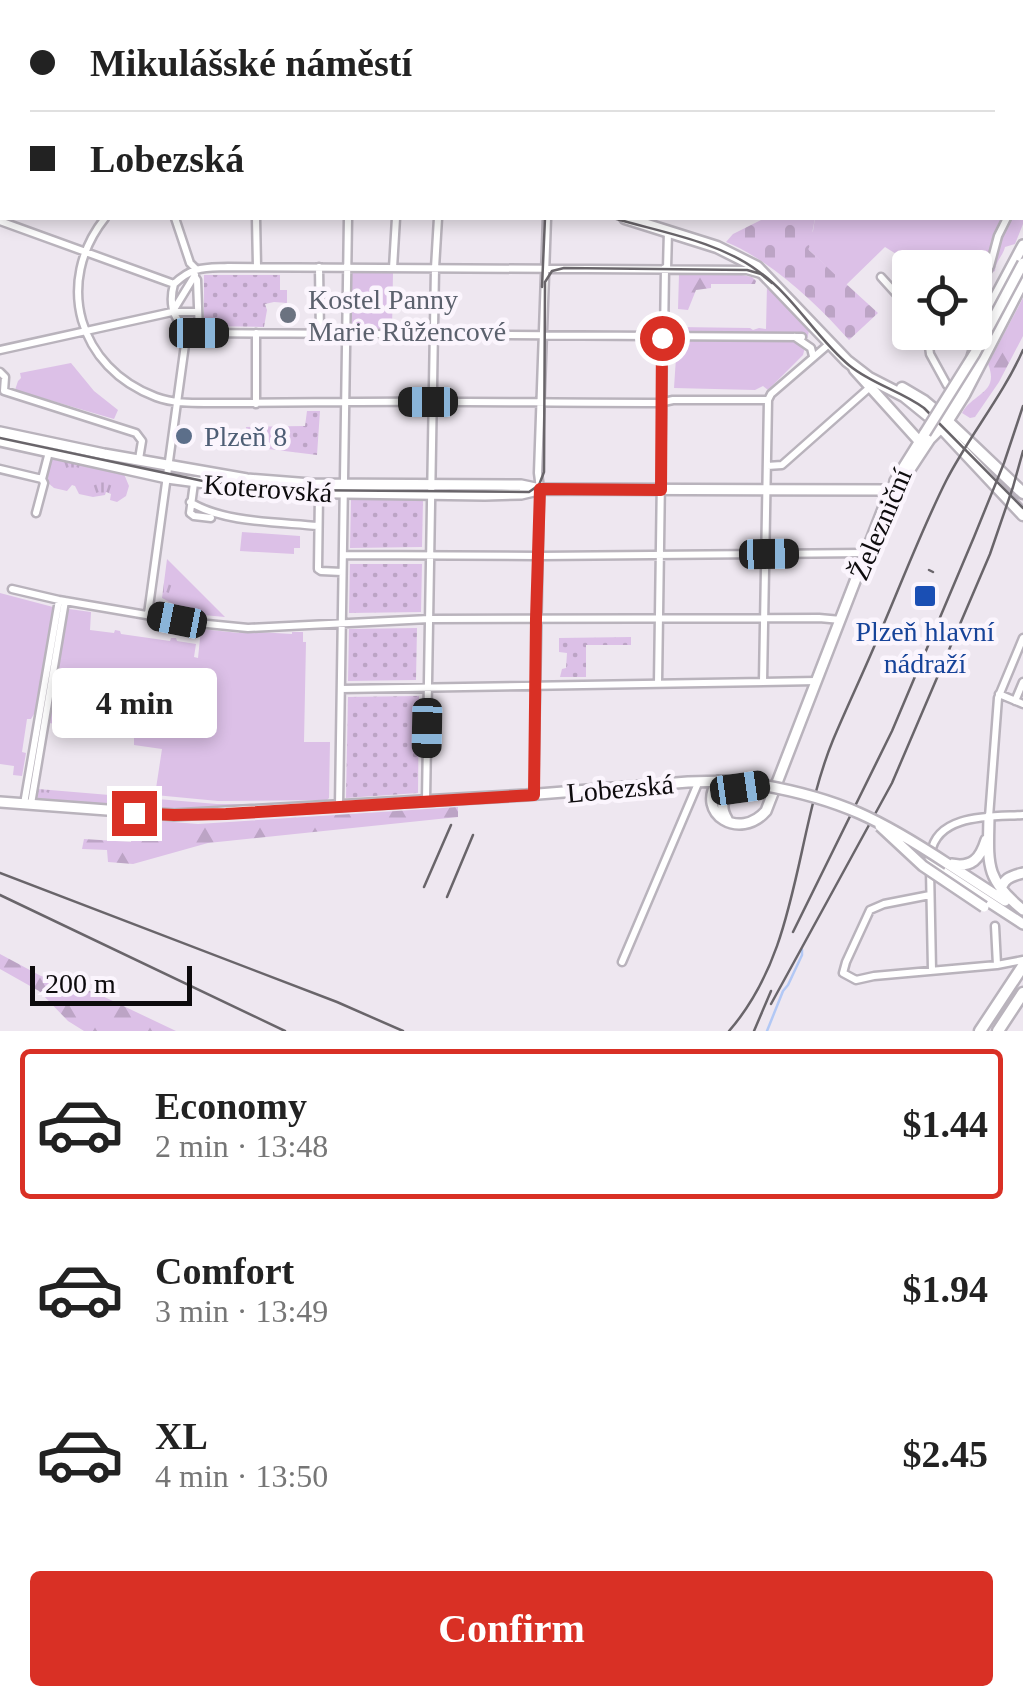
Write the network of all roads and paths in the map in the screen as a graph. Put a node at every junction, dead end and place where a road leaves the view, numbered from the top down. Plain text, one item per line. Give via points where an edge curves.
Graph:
1 (103, 220) edge
2 (176, 220) edge
3 (256, 220) edge
4 (348, 220) edge
5 (396, 220) edge
6 (438, 220) edge
7 (547, 220) edge
8 (632, 220) edge
9 (1007, 220) edge
10 (0, 221) edge
11 (668, 231) junction
12 (84, 251) junction
13 (1021, 254) edge
14 (992, 258) edge
15 (256, 266) junction
16 (347, 266) junction
17 (320, 267) junction
18 (394, 268) junction
19 (434, 268) junction
20 (545, 268) junction
21 (666, 268) junction
22 (195, 273) junction
23 (882, 277) dead end
24 (771, 280) junction
25 (1023, 282) edge
26 (174, 284) junction
27 (892, 288) edge
28 (172, 312) junction
29 (198, 312) junction
30 (187, 330) junction
31 (85, 332) junction
32 (199, 333) junction
33 (256, 333) junction
34 (320, 335) junction
35 (346, 335) junction
36 (434, 335) junction
37 (543, 335) junction
38 (662, 336) junction
39 (830, 343) junction
40 (0, 350) edge
41 (930, 350) edge
42 (813, 357) junction
43 (851, 365) junction
44 (0, 372) edge
45 (946, 385) joint
46 (964, 385) junction
47 (869, 388) junction
48 (768, 400) junction
49 (177, 402) junction
50 (345, 402) junction
51 (432, 402) junction
52 (541, 402) junction
53 (662, 402) junction
54 (256, 404) junction
55 (942, 421) junction
56 (0, 432) edge
57 (922, 437) junction
58 (0, 441) edge
59 (50, 447) junction
60 (138, 459) junction
61 (976, 463) junction
62 (168, 466) junction
63 (767, 466) junction
64 (998, 468) junction
65 (0, 470) edge
66 (166, 478) junction
67 (42, 479) junction
68 (194, 482) junction
69 (344, 489) junction
70 (540, 489) junction
71 (431, 490) junction
72 (661, 490) junction
73 (766, 490) junction
74 (893, 490) junction
75 (319, 494) junction
76 (1023, 494) edge
77 (190, 502) junction
78 (36, 513) dead end
79 (1023, 514) edge
80 (210, 518) dead end
81 (318, 526) junction
82 (865, 553) junction
83 (343, 554) junction
84 (765, 554) junction
85 (660, 555) junction
86 (430, 556) junction
87 (539, 556) junction
88 (342, 572) junction
89 (12, 589) dead end
90 (62, 600) junction
91 (148, 614) junction
92 (659, 618) junction
93 (764, 618) junction
94 (536, 619) junction
95 (429, 620) junction
96 (841, 620) junction
97 (342, 622) junction
98 (1023, 638) edge
99 (817, 681) junction
100 (763, 682) junction
101 (1023, 682) edge
102 (658, 683) junction
103 (536, 685) junction
104 (428, 687) junction
105 (341, 688) junction
106 (999, 694) junction
107 (1019, 703) edge
108 (703, 784) junction
109 (761, 785) junction
110 (534, 795) junction
111 (0, 802) edge
112 (426, 802) junction
113 (28, 804) junction
114 (339, 806) junction
115 (1023, 814) edge
116 (871, 817) junction
117 (989, 823) junction
118 (738, 824) junction
119 (930, 859) junction
120 (946, 868) junction
121 (1023, 874) edge
122 (929, 881) junction
123 (997, 892) junction
124 (930, 896) junction
125 (1023, 911) edge
126 (1023, 924) edge
127 (995, 926) dead end
128 (622, 962) dead end
129 (1023, 963) edge
130 (997, 965) junction
131 (932, 970) junction
132 (1023, 993) edge
133 (980, 1031) edge
134 (998, 1031) edge

1 - 12 street
2 - 22 street
3 - 15 street
4 - 16 street
5 - 18 street
6 - 19 street
7 - 20 street
8 - 11 main road
9 - 14 street
10 - 12 street
11 - 21 street
11 - 24 main road via 717,246
12 - 26 street
12 - 31 street via 78,292
13 - 46 main road via 982,322
13 - 57 main road, Železniční, bridge via 969,364
15 - 17 street
15 - 22 street
16 - 17 street
16 - 18 street
16 - 35 street
17 - 34 street
18 - 19 street
19 - 20 street
19 - 36 street
20 - 21 street
20 - 37 street
21 - 24 street via 748,270
21 - 38 street
22 - 26 street
22 - 28 street
22 - 29 street
23 - 27 street
24 - 39 main road
25 - 55 main road via 965,394
26 - 28 street
28 - 29 street
28 - 30 street
28 - 31 street
29 - 32 street
30 - 32 street
30 - 49 street
31 - 40 street
31 - 49 street via 130,385
32 - 33 street
33 - 34 street
33 - 54 street
34 - 35 street
35 - 36 street
35 - 50 street
36 - 37 street
36 - 51 street
37 - 38 street
37 - 52 street
38 - 42 street via 799,337
38 - 53 street
39 - 42 street
39 - 43 main road
41 - 45 street
42 - 48 street
43 - 47 main road
43 - 55 main road
44 - 60 street via 4,392 136,433 142,441
45 - 46 main road
46 - 55 main road
47 - 57 main road
47 - 63 street via 782,465
48 - 53 street
48 - 63 street
49 - 54 street
49 - 62 street
50 - 51 street
50 - 54 street
50 - 69 street
51 - 52 street
51 - 71 street
52 - 53 street
52 - 70 street
53 - 72 street
55 - 61 main road
55 - 64 main road
55 - 74 main road
56 - 59 main road, Koterovská
57 - 74 main road, Železniční
58 - 59 main road, Koterovská
59 - 60 main road, Koterovská
59 - 66 main road, Koterovská
59 - 67 street
60 - 62 main road, Koterovská
61 - 64 main road
61 - 79 main road
62 - 66 street
62 - 69 main road, Koterovská
63 - 73 street
64 - 76 main road
65 - 67 street
66 - 68 main road, Koterovská
66 - 91 street
67 - 78 street
68 - 75 main road, Koterovská
68 - 77 street
69 - 71 main road, Koterovská
69 - 75 main road, Koterovská
69 - 83 street
70 - 71 main road, Koterovská
70 - 72 main road, Koterovská
70 - 87 street
71 - 86 street
72 - 73 main road, Koterovská
72 - 85 street
73 - 74 main road, Koterovská
73 - 84 street
74 - 82 main road, Železniční
75 - 81 street
77 - 80 street via 192,515
77 - 81 street via 236,518
81 - 88 street via 318,569
82 - 84 street
82 - 96 main road, Železniční
83 - 86 street
83 - 88 street
84 - 85 street
84 - 93 street
85 - 87 street
85 - 92 street
86 - 87 street
86 - 95 street
87 - 94 street
88 - 97 street
89 - 90 street
90 - 91 street
90 - 113 street
91 - 97 street via 248,628
92 - 93 street
92 - 94 street
92 - 102 street
93 - 96 street
93 - 100 street
94 - 95 street
94 - 103 street
95 - 97 street
95 - 104 street
96 - 99 main road, Železniční
97 - 105 street
98 - 106 street
99 - 100 street
99 - 118 main road, Železniční via 768,807 757,820
100 - 102 street
101 - 107 street
102 - 103 street
103 - 104 street
103 - 110 street
104 - 105 street
104 - 112 street
105 - 114 street
106 - 107 street
106 - 117 street
108 - 109 main road, Lobezská
108 - 110 main road, Lobezská
108 - 118 main road via 726,820
108 - 118 main road via 720,818
108 - 128 street
109 - 116 main road, Lobezská, bridge
109 - 118 main road via 724,798 723,812
110 - 112 main road, Lobezská
111 - 113 main road, Lobezská
112 - 114 main road, Lobezská
113 - 114 main road, Lobezská via 174,815
115 - 117 street
116 - 120 main road, bridge
116 - 126 main road, bridge via 923,866
117 - 119 street via 965,820 944,830
117 - 120 main road via 980,854 970,864
117 - 123 main road
119 - 120 main road
119 - 122 street
120 - 122 main road
120 - 123 main road
120 - 126 main road
121 - 123 main road via 1005,880
122 - 124 street
123 - 125 main road
123 - 126 main road
124 - 131 street
124 - 131 street via 870,910 843,972 856,980
127 - 130 street
129 - 130 street
129 - 133 main road
130 - 131 street
132 - 134 main road

